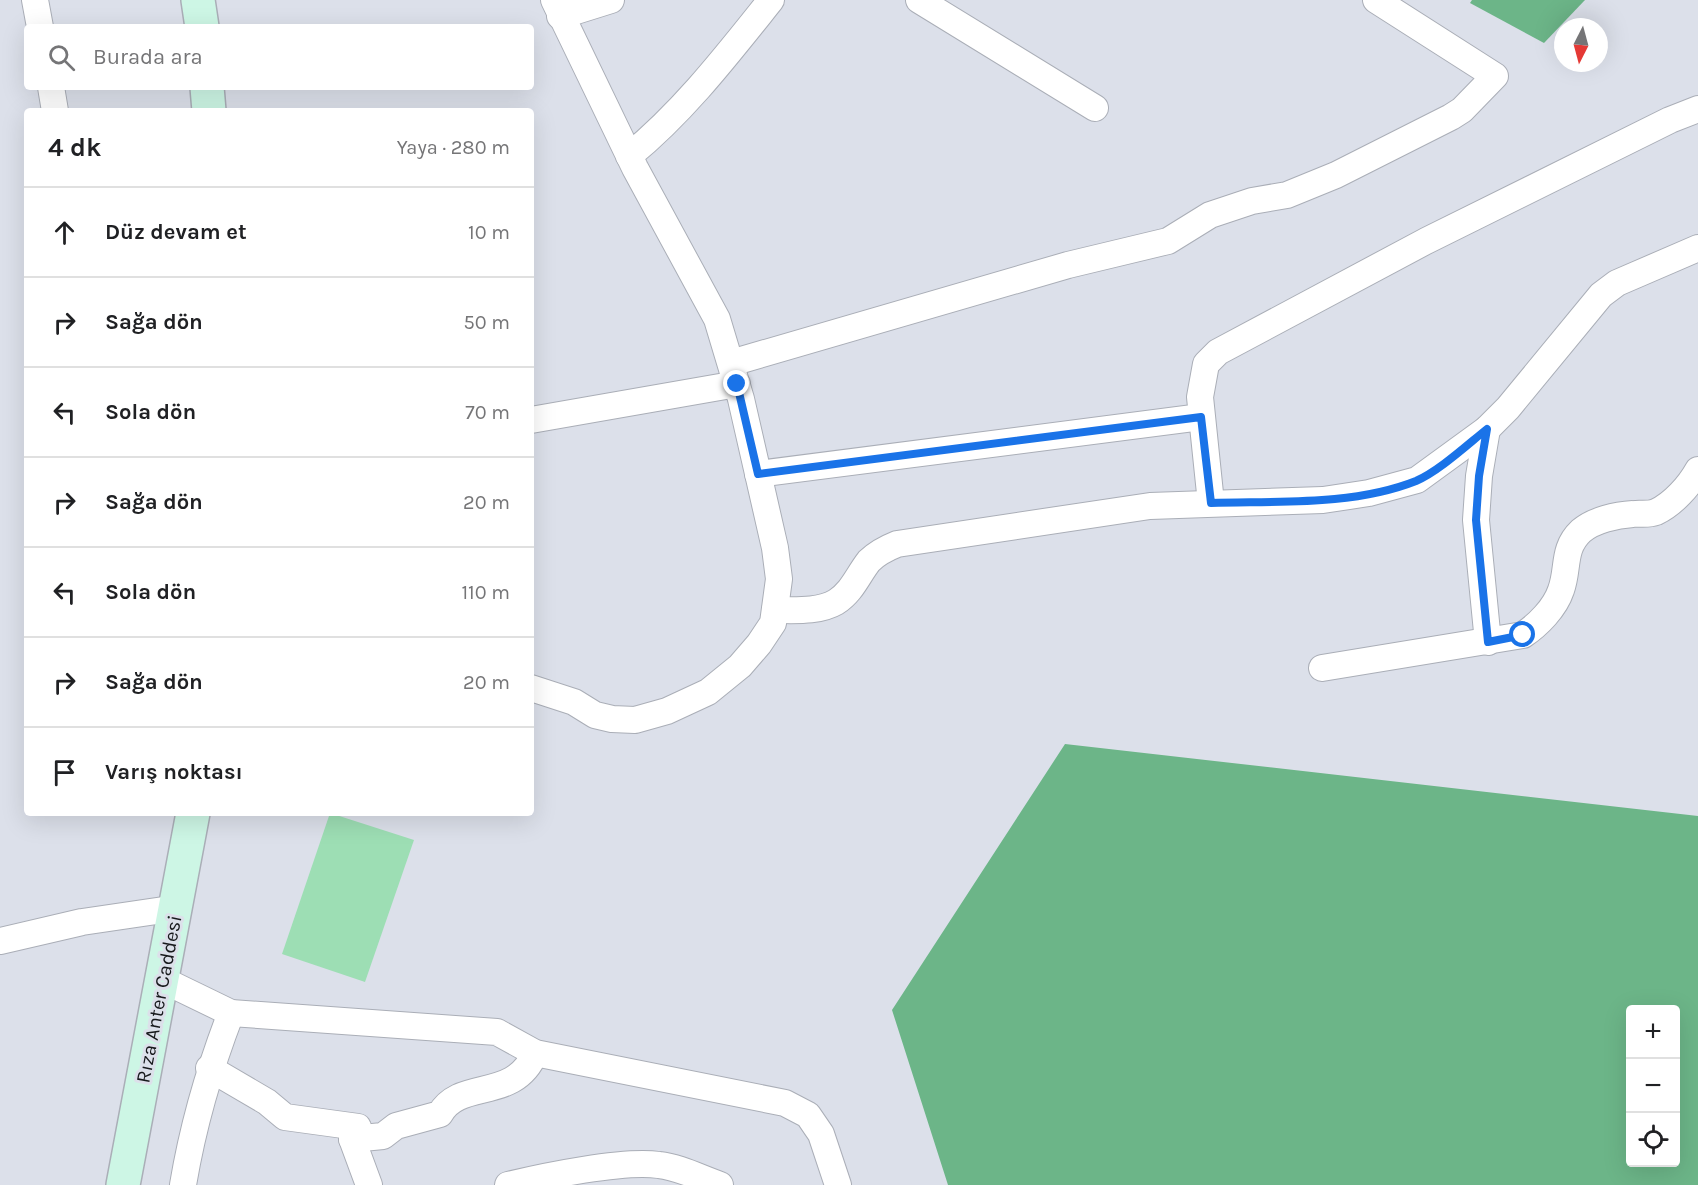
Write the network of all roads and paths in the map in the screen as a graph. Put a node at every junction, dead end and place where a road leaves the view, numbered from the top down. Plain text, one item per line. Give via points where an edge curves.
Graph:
1 (35, 0) edge
2 (198, 0) edge
3 (612, 0) edge
4 (771, 0) edge
5 (919, 0) edge
6 (1376, 0) edge
7 (557, 8) edge
8 (39, 24) edge
9 (202, 24) edge
10 (52, 90) edge
11 (207, 90) edge
12 (54, 108) edge
13 (209, 108) edge
14 (1095, 108) dead end
15 (1698, 109) edge
16 (629, 156) junction
17 (1698, 248) edge
18 (734, 374) junction
19 (1201, 417) junction
20 (534, 419) edge
21 (1487, 429) junction
22 (1698, 470) edge
23 (758, 474) junction
24 (1211, 503) junction
25 (776, 610) junction
26 (1488, 642) junction
27 (1322, 668) dead end
28 (534, 689) edge
29 (192, 816) edge
30 (177, 908) junction
31 (0, 941) edge
32 (164, 980) junction
33 (231, 1013) junction
34 (535, 1053) junction
35 (209, 1068) junction
36 (352, 1139) junction
37 (123, 1185) edge
38 (183, 1185) edge
39 (369, 1185) edge
40 (508, 1185) edge
41 (720, 1185) edge
42 (838, 1185) edge

1 - 8 street
2 - 9 main road
3 - 7 street
4 - 16 street via 661,130
5 - 14 street
6 - 18 street via 1496,76 1451,117 1287,195 1210,215 1168,241 1068,265
7 - 16 street
10 - 12 street
11 - 13 main road
15 - 19 street via 1426,241 1218,352 1206,364 1202,378
16 - 18 street via 707,298
17 - 21 street via 1617,283 1601,295 1527,387
18 - 20 street
18 - 23 street
19 - 23 street
19 - 24 street
21 - 24 street via 1418,480 1397,486 1323,500
21 - 26 street via 1476,520
22 - 26 street via 1675,498 1656,512 1590,524 1571,541 1561,590 1542,619 1523,635
23 - 25 street via 779,579
24 - 25 street via 1150,506 897,544 870,560 852,587 835,603 816,609
25 - 28 street via 773,623 759,644 728,677 708,693 653,717 635,720 595,715 574,702
26 - 27 street
29 - 30 main road, Rıza Anter Caddesi
30 - 31 street via 82,922
30 - 32 main road, Rıza Anter Caddesi
32 - 33 street
32 - 37 main road, Rıza Anter Caddesi
33 - 34 street via 497,1032
33 - 35 street
34 - 36 street via 528,1070 511,1082 461,1096 445,1105 440,1114 396,1126 383,1136
34 - 42 street via 784,1103 807,1115 821,1134
35 - 36 street via 285,1117 358,1127
35 - 38 street
36 - 39 street
40 - 41 street via 639,1164 659,1165

